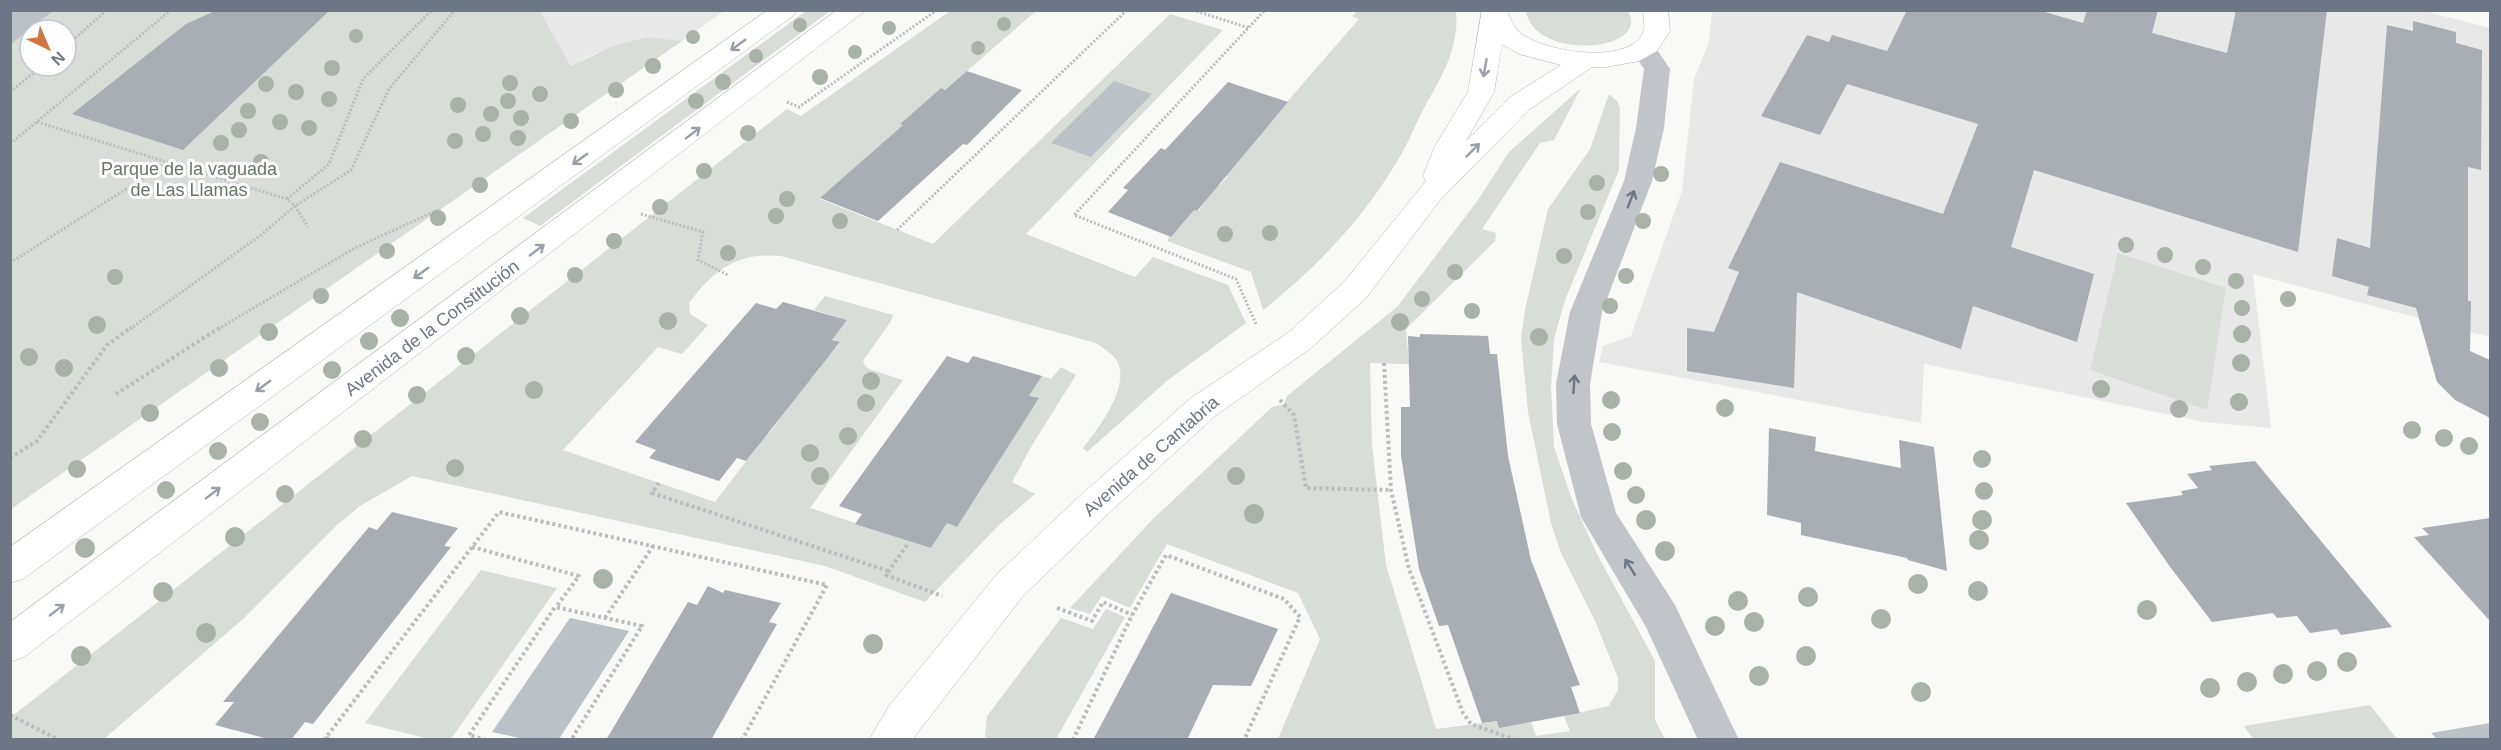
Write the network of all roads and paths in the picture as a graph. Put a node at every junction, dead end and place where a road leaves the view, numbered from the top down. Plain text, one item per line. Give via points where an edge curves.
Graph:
1 (107, 10) edge
2 (171, 10) edge
3 (432, 10) edge
4 (455, 10) edge
5 (785, 10) edge
6 (854, 10) edge
7 (937, 10) edge
8 (1127, 10) edge
9 (1193, 10) edge
10 (1229, 10) edge
11 (1236, 10) edge
12 (1265, 10) edge
13 (1495, 11) edge
14 (1660, 14) edge
15 (1249, 28) junction
16 (78, 35) edge
17 (1644, 49) junction
18 (1583, 62) junction
19 (27, 78) edge
20 (10, 92) edge
21 (784, 101) dead end
22 (37, 122) junction
23 (10, 144) edge
24 (167, 162) junction
25 (1431, 192) junction
26 (287, 199) junction
27 (295, 206) junction
28 (450, 206) dead end
29 (649, 216) dead end
30 (308, 227) dead end
31 (897, 230) dead end
32 (10, 263) edge
33 (728, 275) dead end
34 (1252, 318) dead end
35 (1384, 363) dead end
36 (116, 394) dead end
37 (1284, 404) dead end
38 (10, 458) edge
39 (659, 483) dead end
40 (1391, 490) junction
41 (907, 545) dead end
42 (653, 546) junction
43 (472, 547) junction
44 (10, 568) edge
45 (888, 571) junction
46 (942, 596) dead end
47 (555, 608) junction
48 (1057, 608) dead end
49 (1132, 615) junction
50 (605, 618) junction
51 (10, 645) edge
52 (10, 715) edge
53 (468, 737) edge
54 (325, 739) edge
55 (58, 740) edge
56 (334, 740) edge
57 (486, 740) edge
58 (571, 740) edge
59 (742, 740) edge
60 (889, 740) edge
61 (1073, 740) edge
62 (1244, 740) edge
63 (1516, 740) edge
64 (1719, 740) edge

1 - 16 path
2 - 22 path
3 - 26 path via 363,79 328,165
4 - 27 path via 389,89 351,170
5 -> 44 main road
51 -> 6 main road, Avenida de la Constitución
7 - 21 path via 799,107
8 - 31 path
9 - 15 path
10 - 11 path
12 - 15 path
13 - 18 main road via 1500,26 1513,39 1556,58
13 -> 25 main road, Avenida de Cantabria via 1481,92 1449,146
14 - 17 main road via 1655,37
15 - 34 path via 1074,215 1236,279
17 - 18 main road via 1616,60
64 -> 17 street via 1661,617 1599,517 1574,424 1573,384 1586,312 1638,181 1650,128 1657,69
25 -> 18 main road, Avenida de Cantabria via 1520,103
19 - 20 path
22 - 23 path
22 - 24 path
24 - 26 path
24 - 32 path
25 - 60 main road, Avenida de Cantabria via 1355,290 1299,339 1203,407 1010,585
26 - 27 path
27 - 30 path
27 - 38 path via 261,235 107,345 37,441
28 - 36 path via 401,225 281,290
29 - 33 path via 703,232 698,260
35 - 40 path
37 - 40 path via 1294,415 1306,488
39 - 45 path via 652,493
40 - 63 path via 1409,569 1462,713 1471,724
41 - 45 path
42 - 43 path via 499,512
42 - 50 path
42 - 59 path via 827,585
43 - 47 path via 579,576
43 - 54 path
45 - 46 path via 886,575
47 - 50 path
47 - 53 path
48 - 49 path via 1092,621 1103,602
49 - 61 path
49 - 62 path via 1166,555 1284,599 1300,617
50 - 58 path via 642,626
52 - 55 path
53 - 57 path
54 - 56 path

